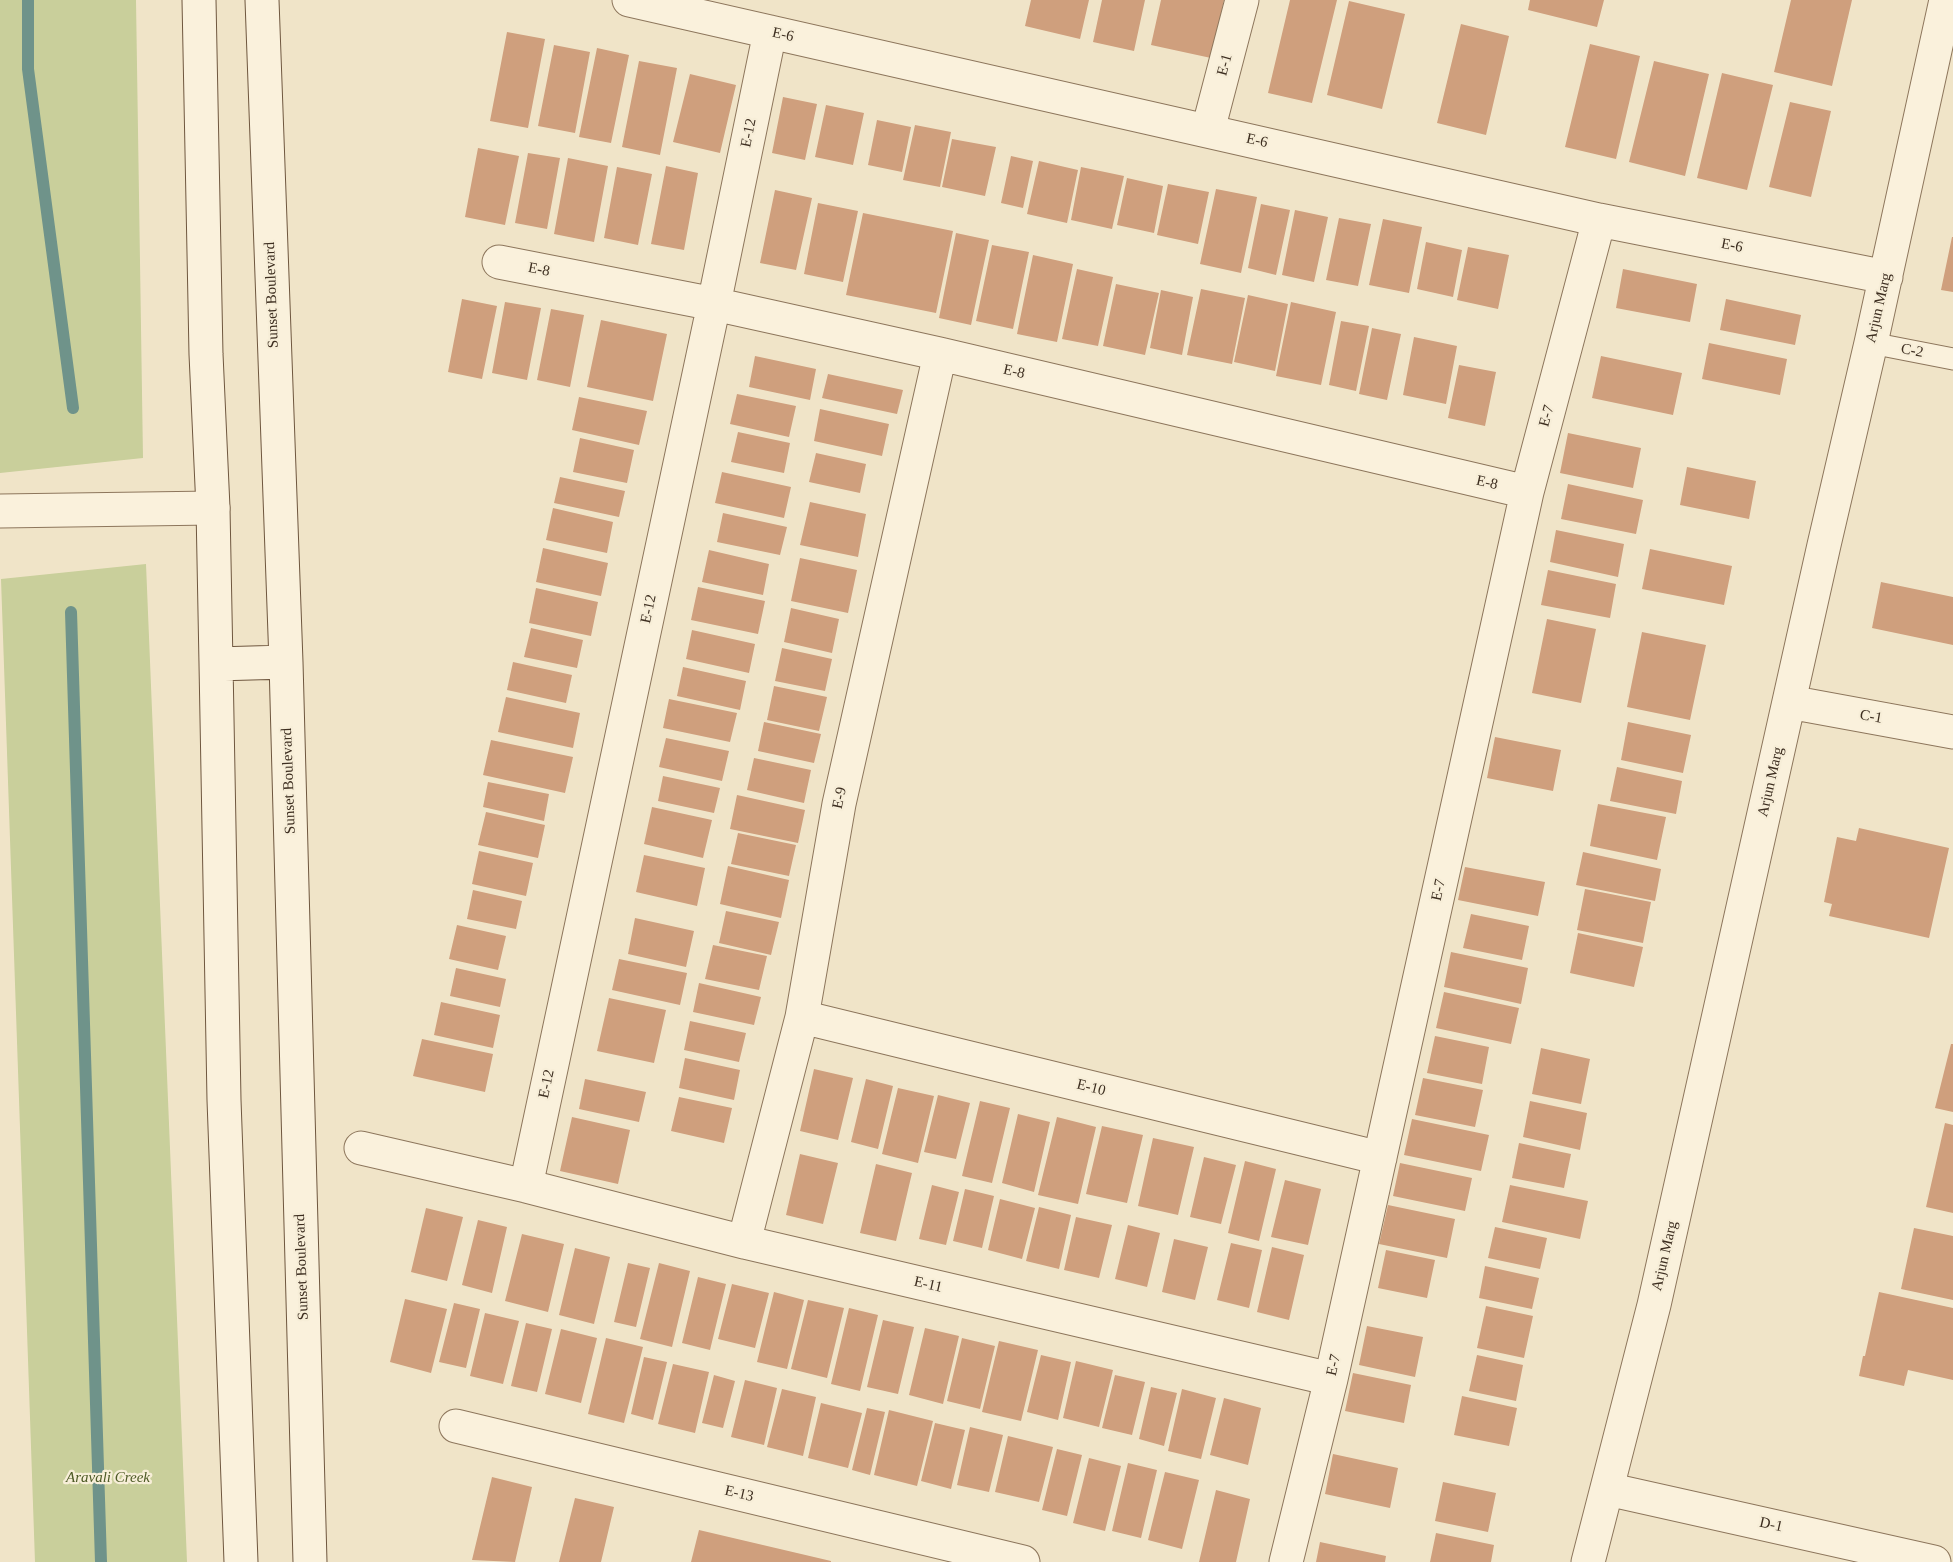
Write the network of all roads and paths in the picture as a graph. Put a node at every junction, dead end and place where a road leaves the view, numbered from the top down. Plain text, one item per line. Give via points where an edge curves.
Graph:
1 (199, 0) edge
2 (262, 0) edge
3 (630, 0) edge
4 (1242, 0) edge
5 (1946, 0) edge
6 (770, 32) junction
7 (1208, 130) junction
8 (1599, 220) junction
9 (499, 262) dead end
10 (1886, 277) junction
11 (714, 304) junction
12 (1871, 343) junction
13 (939, 354) junction
14 (1953, 359) edge
15 (1527, 492) junction
16 (213, 508) junction
17 (0, 511) edge
18 (286, 662) junction
19 (216, 664) junction
20 (1789, 702) junction
21 (1953, 732) edge
22 (802, 1017) junction
23 (361, 1148) dead end
24 (1380, 1158) junction
25 (526, 1186) junction
26 (744, 1242) junction
27 (1331, 1378) junction
28 (456, 1426) dead end
29 (1607, 1489) junction
30 (1904, 1558) edge
31 (242, 1562) edge
32 (310, 1562) edge
33 (1023, 1562) edge
34 (1286, 1562) edge
35 (1588, 1562) edge
36 (1934, 1562) edge

1 - 16 street
2 - 18 street, Sunset Boulevard
3 - 6 street, E-6
4 - 7 street, E-1
5 - 10 street, Arjun Marg
6 - 7 street, E-6
6 - 11 street, E-12
7 - 8 street, E-6
8 - 10 street, E-6
8 - 15 street, E-7
9 - 11 street, E-8
10 - 12 street, Arjun Marg
11 - 13 street, E-8
11 - 25 street, E-12
12 - 14 lane, C-2
12 - 20 street, Arjun Marg
13 - 15 street, E-8
13 - 22 street, E-9 via 839,804
15 - 24 street, E-7
16 - 17 street
16 - 19 street
18 - 19 street
18 - 32 street, Sunset Boulevard
19 - 31 street via 224,1100
20 - 21 street, C-1
20 - 29 street, Arjun Marg via 1654,1305
22 - 24 street, E-10
22 - 26 street, E-9
23 - 25 street, E-11
24 - 27 street, E-7
25 - 26 street, E-11
26 - 27 street, E-11
27 - 34 street, E-7
28 - 33 street, E-13
29 - 30 street, D-1
29 - 35 street, Arjun Marg
30 - 36 street, D-1

